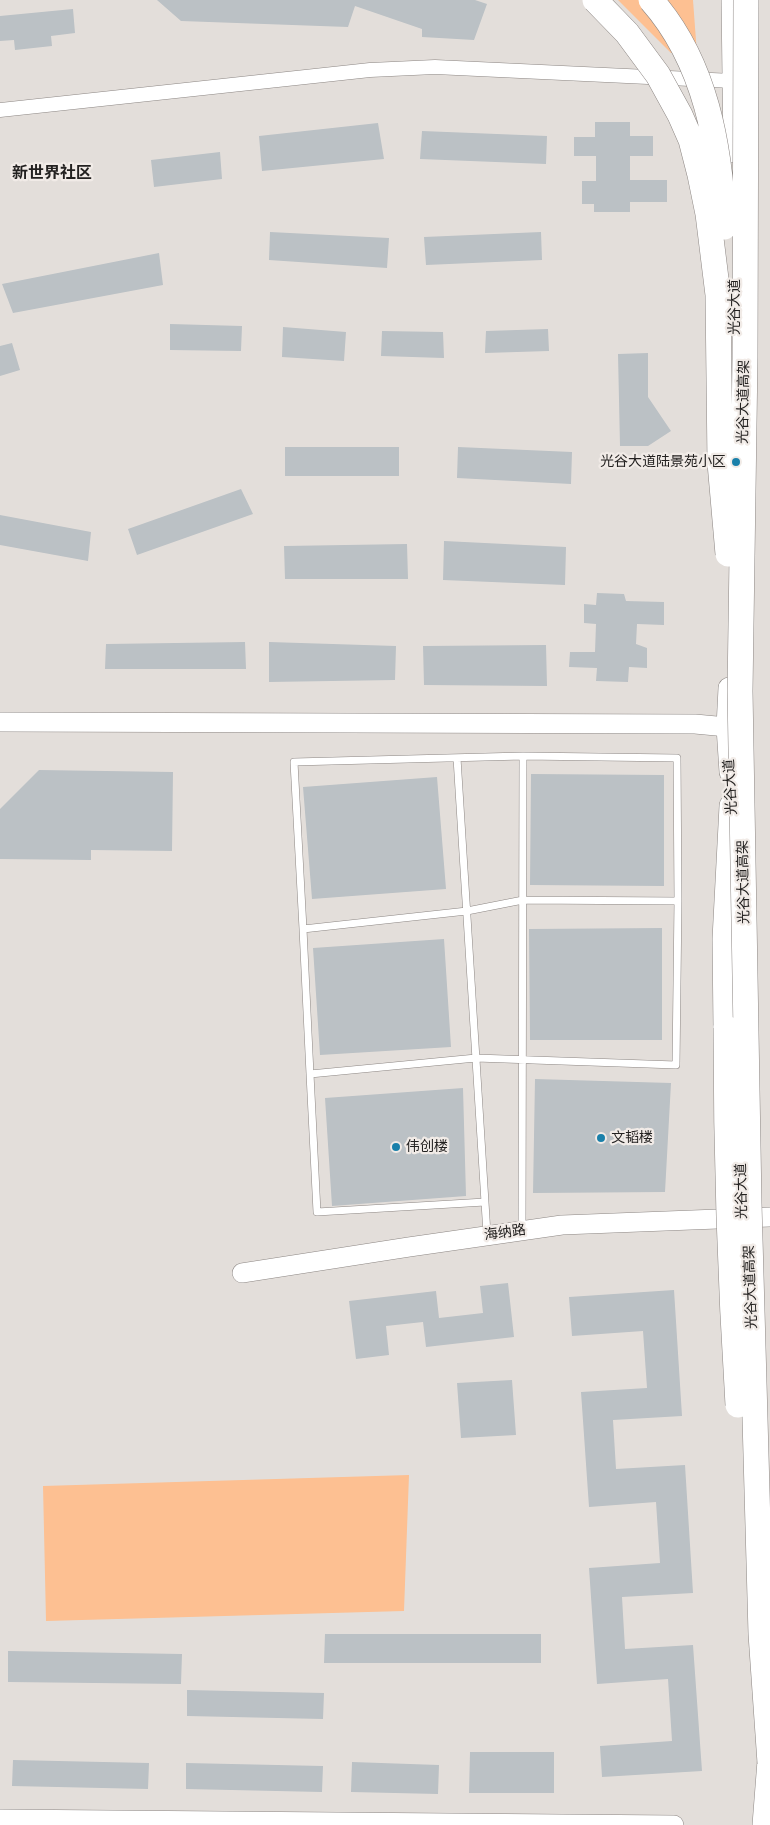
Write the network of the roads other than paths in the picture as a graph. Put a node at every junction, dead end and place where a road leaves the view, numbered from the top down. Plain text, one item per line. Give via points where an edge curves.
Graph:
1 (595, 0) edge
2 (651, 0) edge
3 (732, 0) edge
4 (746, 0) edge
5 (733, 81) junction
6 (0, 110) edge
7 (740, 691) junction
8 (0, 722) edge
9 (728, 727) junction
10 (523, 756) junction
11 (457, 758) junction
12 (732, 801) junction
13 (523, 900) junction
14 (678, 901) junction
15 (467, 911) junction
16 (303, 930) junction
17 (476, 1058) junction
18 (522, 1059) junction
19 (310, 1074) junction
20 (485, 1202) junction
21 (770, 1217) edge
22 (742, 1219) junction
23 (522, 1230) junction
24 (488, 1235) junction
25 (242, 1273) dead end
26 (761, 1634) junction
27 (770, 1692) edge
28 (770, 1762) edge
29 (0, 1819) edge
30 (674, 1825) edge
31 (765, 1825) edge

1 - 7 highway, bridge via 627,33 658,75 691,140 700,175 718,295 720,463
2 - 7 highway, bridge via 675,33 694,68 715,142 720,175
3 - 5 main road, 光谷大道
4 - 7 highway, 光谷大道高架, bridge
5 - 6 street via 435,67 370,70
5 - 9 main road, 光谷大道 via 736,462
7 - 26 highway, 光谷大道高架, bridge
8 - 9 main road via 695,724
9 - 12 main road, 光谷大道
10 - 11 lane
10 - 13 lane
10 - 14 lane via 677,758
11 - 15 lane
11 - 16 lane via 294,762
12 - 22 main road, 光谷大道 via 739,914
12 - 26 highway, bridge via 725,939 730,1291 742,1464
13 - 14 lane
13 - 15 lane
13 - 18 lane
14 - 18 lane via 676,1065
15 - 16 lane
15 - 17 lane
16 - 19 lane
17 - 18 lane
17 - 19 lane
17 - 20 lane
18 - 23 lane
19 - 20 lane via 317,1212
20 - 24 lane
21 - 22 main road, 海纳路
22 - 23 main road, 海纳路 via 562,1225
22 - 27 main road, 光谷大道
23 - 24 main road, 海纳路
24 - 25 main road, 海纳路
26 - 28 highway, 光谷大道高架, bridge
28 - 31 highway, 光谷大道高架
29 - 30 main road

